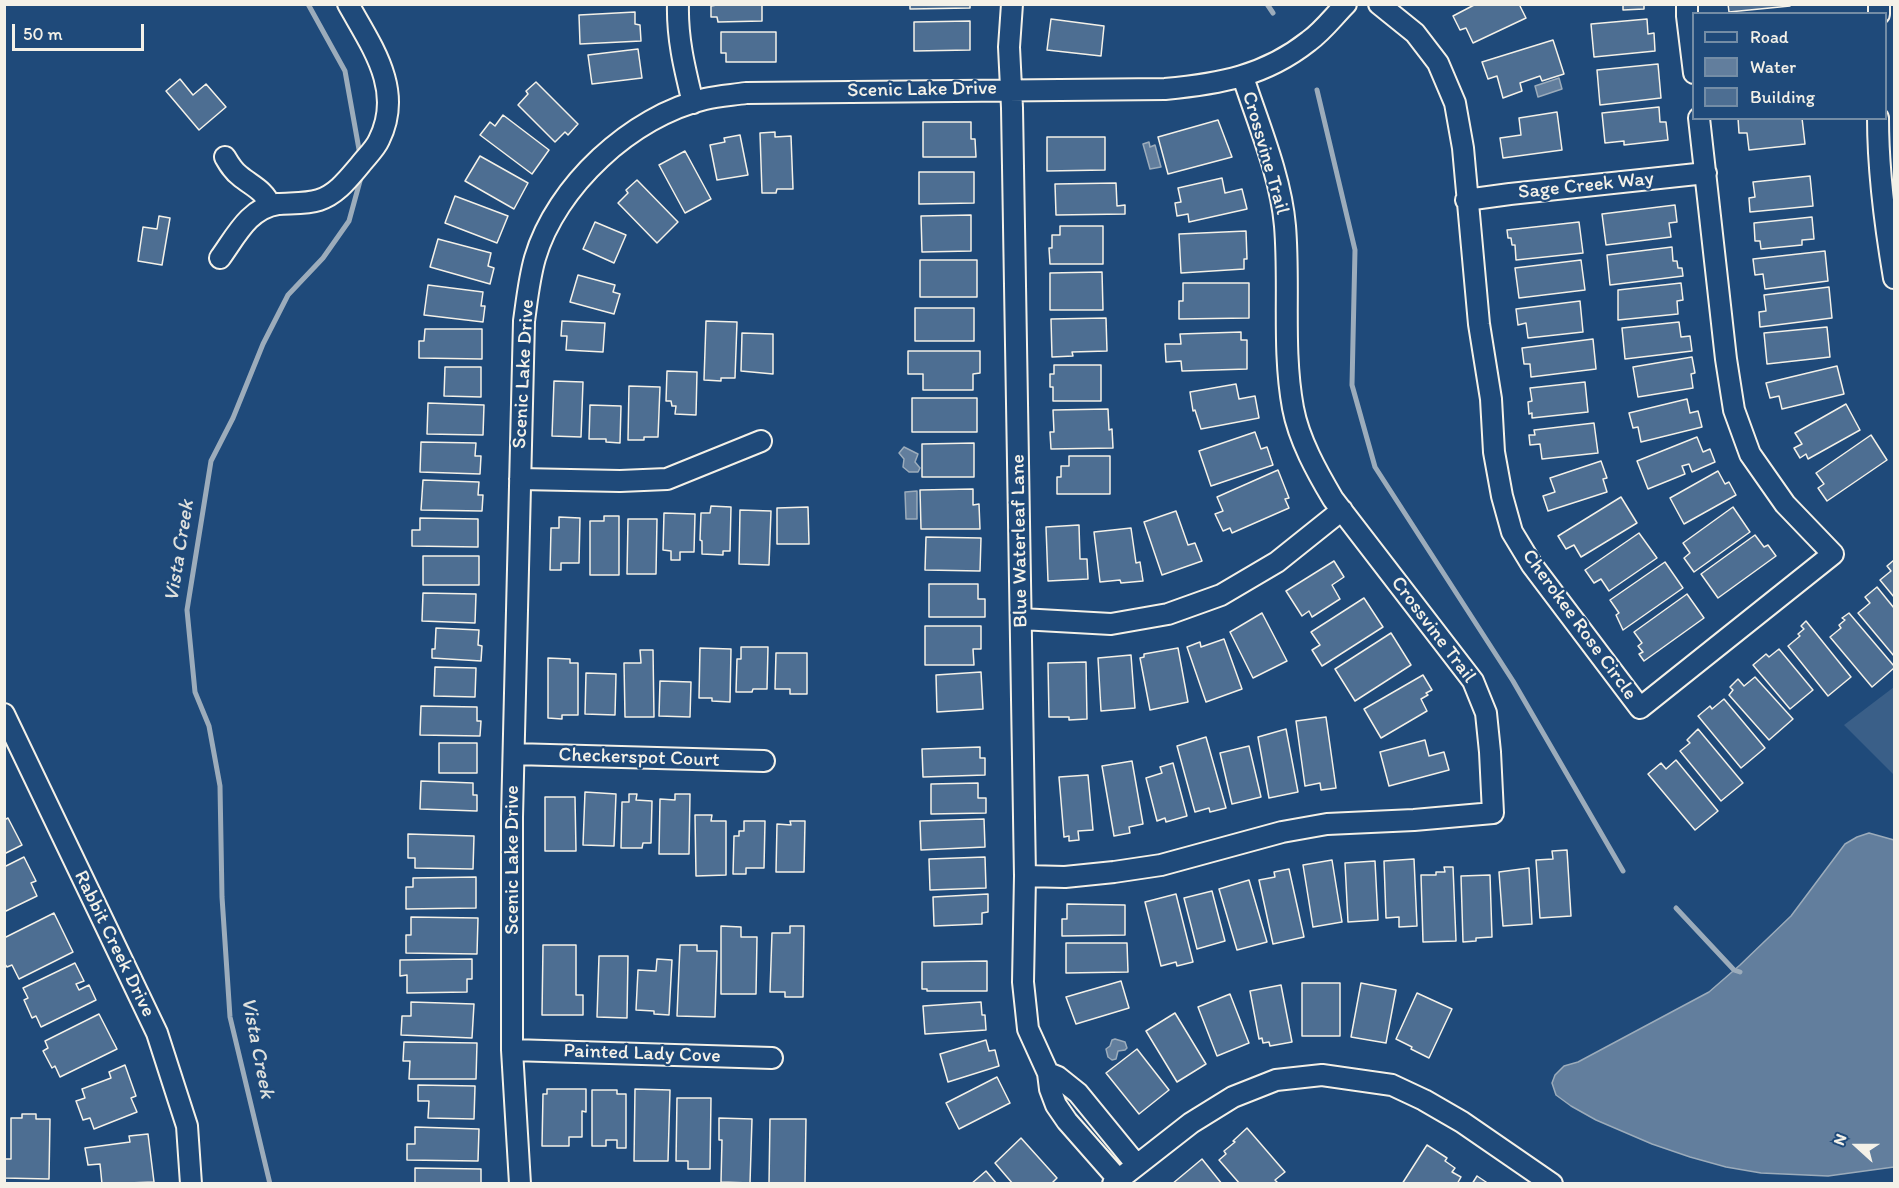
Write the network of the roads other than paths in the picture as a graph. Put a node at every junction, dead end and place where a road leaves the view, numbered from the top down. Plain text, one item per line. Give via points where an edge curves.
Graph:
1 (348, 4) edge
2 (678, 4) edge
3 (1012, 4) edge
4 (1346, 4) edge
5 (1379, 4) edge
6 (1687, 4) edge
7 (1692, 53) edge
8 (1242, 76) junction
9 (1012, 89) junction
10 (693, 103) junction
11 (1699, 120) edge
12 (1884, 123) edge
13 (1887, 153) edge
14 (225, 157) dead end
15 (1706, 174) junction
16 (1466, 200) junction
17 (270, 206) junction
18 (220, 258) dead end
19 (1894, 278) edge
20 (761, 441) dead end
21 (520, 479) junction
22 (1342, 510) junction
23 (1021, 619) junction
24 (4, 714) edge
25 (514, 754) junction
26 (764, 761) dead end
27 (1025, 876) junction
28 (512, 1050) junction
29 (772, 1058) dead end
30 (1048, 1073) junction
31 (1136, 1164) junction
32 (1115, 1181) edge
33 (190, 1184) edge
34 (520, 1184) edge
35 (1552, 1184) edge

1 - 17 street via 379,59 387,82 387,122 374,147 334,193 318,201
2 - 10 street via 680,50
3 - 9 street, Blue Waterleaf Lane
4 - 8 street, Scenic Lake Drive via 1311,40 1277,63
5 - 16 street, Cherokee Rose Circle via 1415,33 1438,63 1455,103
6 - 7 street
8 - 9 street, Scenic Lake Drive via 1165,89
8 - 22 street, Crossvine Trail via 1277,183 1285,224 1287,354 1293,409 1320,478
9 - 10 street, Scenic Lake Drive via 746,93
9 - 23 street, Blue Waterleaf Lane
10 - 21 street, Scenic Lake Drive via 633,131 595,163 567,195 547,230 536,256 524,321
11 - 15 street, Cherokee Rose Circle
12 - 13 street
13 - 19 street via 1886,229
14 - 17 street via 238,175 260,189
15 - 16 street, Sage Creek Way
15 - 16 street, Cherokee Rose Circle via 1734,410 1750,454 1785,504 1833,554 1640,708 1532,565 1512,532 1494,452
17 - 18 street via 251,215
20 - 21 street via 667,479
21 - 25 street, Scenic Lake Drive
22 - 23 street via 1277,562 1221,595 1168,614 1111,624
22 - 27 street, Crossvine Trail via 1473,681 1486,713 1493,813 1327,824 1282,832 1161,865 1065,877
23 - 27 street, Blue Waterleaf Lane
24 - 33 street, Rabbit Creek Drive via 157,1033 187,1126
25 - 26 street, Checkerspot Court
25 - 28 street, Scenic Lake Drive
27 - 30 street, Blue Waterleaf Lane via 1023,982 1028,1029
28 - 29 street, Painted Lady Cove
28 - 34 street, Scenic Lake Drive
30 - 31 street via 1078,1093
30 - 32 street, Blue Waterleaf Lane via 1056,1105
31 - 32 street
31 - 35 street via 1233,1097 1276,1080 1322,1075 1392,1085 1416,1096 1462,1122

